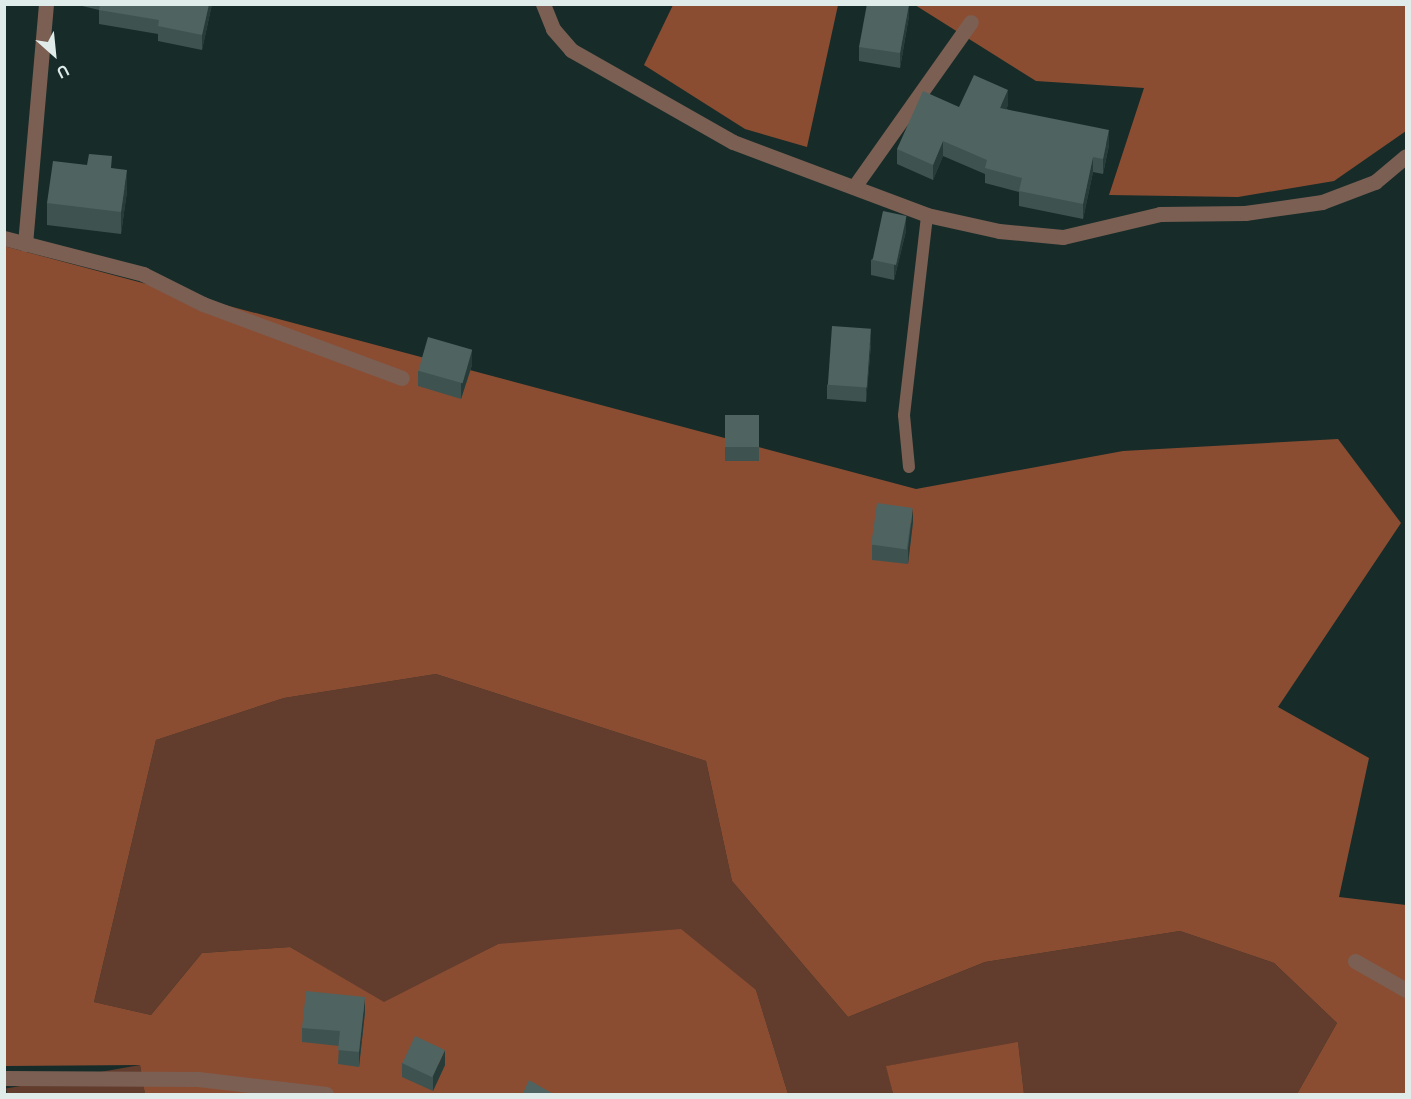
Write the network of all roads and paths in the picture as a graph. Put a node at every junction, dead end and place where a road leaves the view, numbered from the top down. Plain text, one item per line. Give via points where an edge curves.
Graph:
1 (46, 4) edge
2 (543, 4) edge
3 (971, 22) dead end
4 (1407, 156) edge
5 (854, 187) junction
6 (927, 215) junction
7 (4, 238) edge
8 (26, 244) junction
9 (402, 378) dead end
10 (909, 466) dead end
11 (1355, 961) dead end
12 (1407, 990) edge
13 (4, 1078) edge
14 (326, 1095) edge

1 - 8 street
2 - 5 street via 553,28 572,50 733,142
3 - 5 street
4 - 6 street via 1375,182 1322,202 1245,213 1160,214 1063,237 999,231
5 - 6 street
6 - 10 lane via 904,415
7 - 8 street
8 - 9 street via 143,274 203,304
11 - 12 street
13 - 14 street via 198,1078

